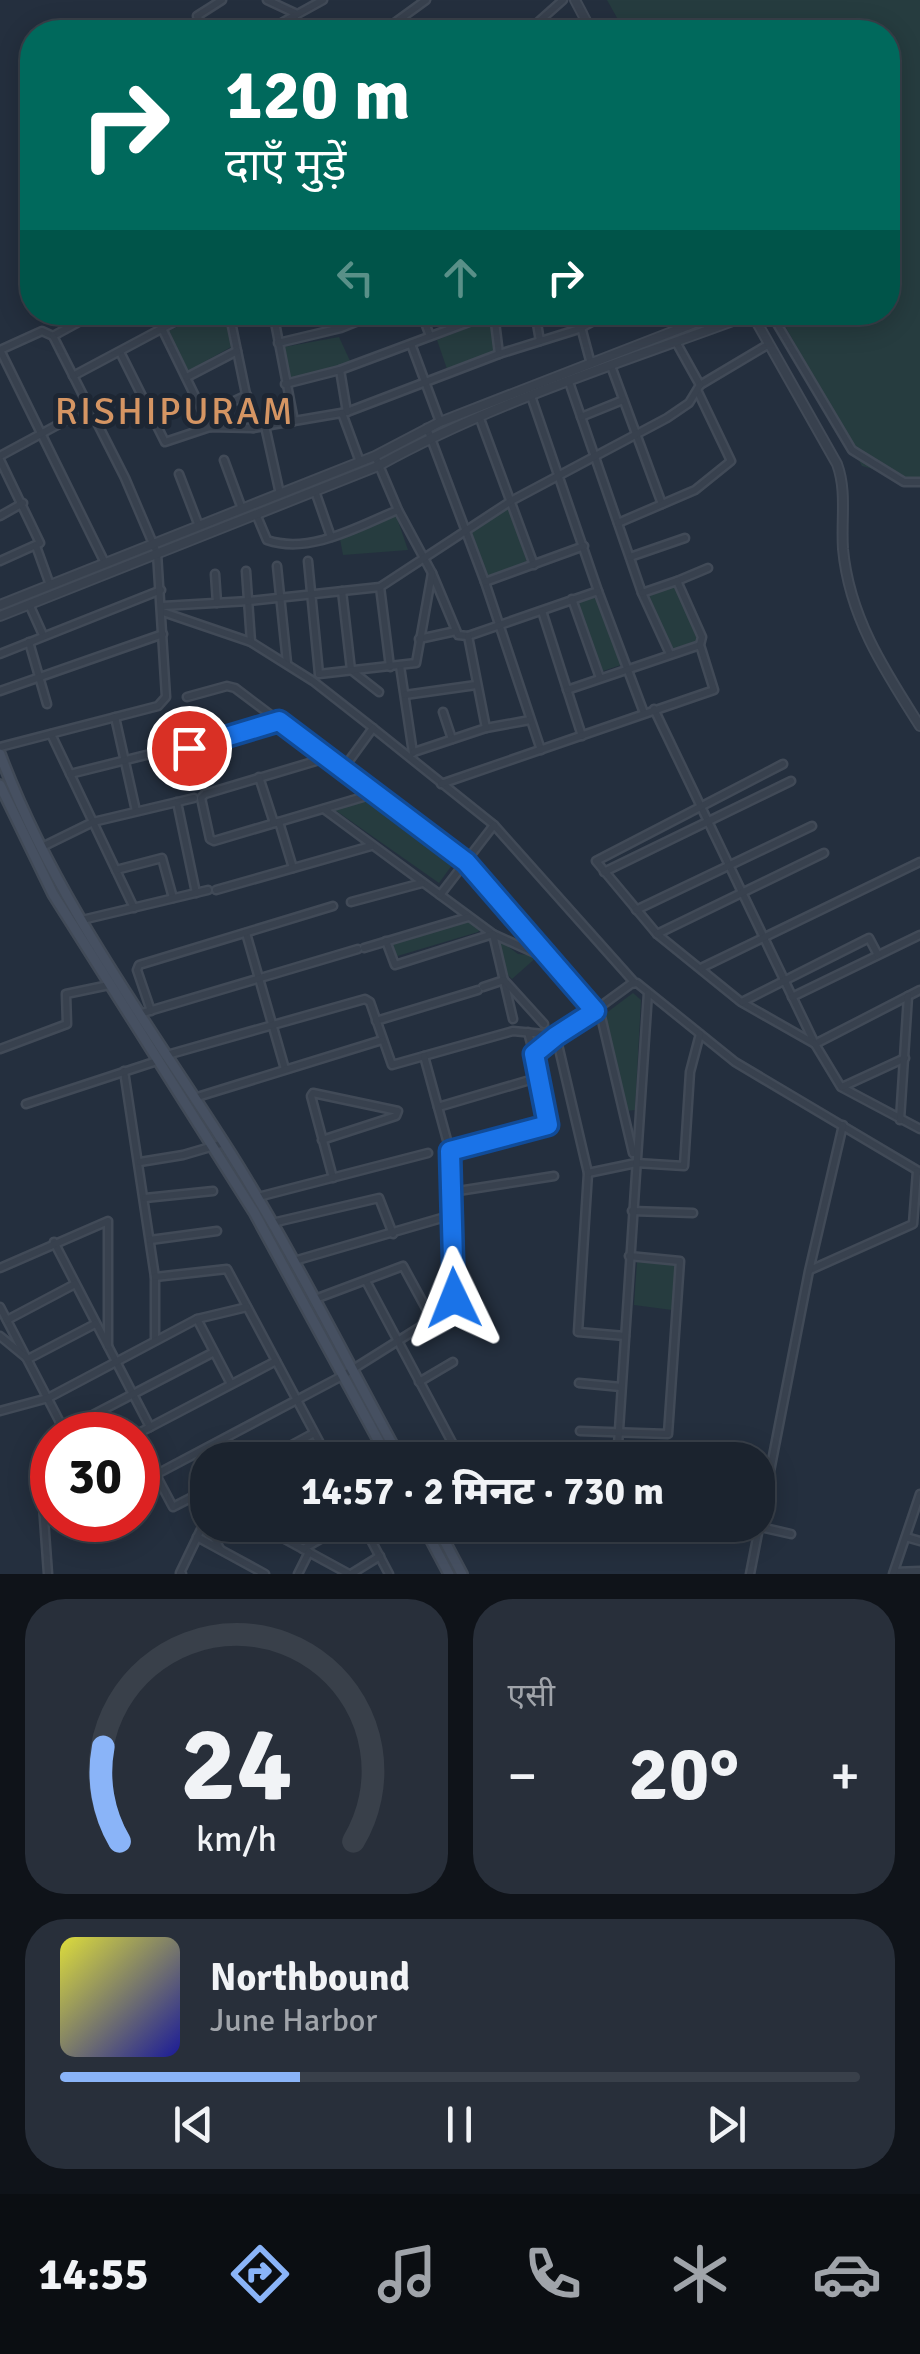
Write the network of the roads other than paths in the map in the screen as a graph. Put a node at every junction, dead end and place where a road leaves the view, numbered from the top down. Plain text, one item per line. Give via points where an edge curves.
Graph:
1 (222, 0) edge
2 (267, 0) edge
3 (323, 0) edge
4 (426, 0) edge
5 (564, 0) edge
6 (296, 16) junction
7 (200, 20) edge
8 (288, 20) edge
9 (298, 20) edge
10 (399, 20) edge
11 (541, 20) edge
12 (74, 325) edge
13 (161, 325) edge
14 (170, 325) edge
15 (232, 325) edge
16 (275, 325) edge
17 (348, 325) edge
18 (426, 325) edge
19 (460, 325) edge
20 (494, 325) edge
21 (537, 325) edge
22 (579, 325) edge
23 (586, 325) edge
24 (693, 325) edge
25 (722, 325) edge
26 (758, 325) edge
27 (778, 325) edge
28 (689, 327) joint
29 (163, 329) junction
30 (579, 329) junction
31 (53, 336) junction
32 (430, 336) junction
33 (540, 341) junction
34 (676, 342) junction
35 (278, 344) junction
36 (411, 344) junction
37 (770, 344) junction
38 (237, 351) junction
39 (120, 352) junction
40 (498, 354) junction
41 (591, 364) junction
42 (611, 366) junction
43 (340, 370) junction
44 (72, 376) junction
45 (187, 377) junction
46 (425, 382) junction
47 (568, 382) junction
48 (285, 384) junction
49 (699, 389) junction
50 (247, 395) junction
51 (531, 396) junction
52 (624, 400) junction
53 (88, 408) junction
54 (345, 412) junction
55 (205, 415) junction
56 (479, 416) junction
57 (581, 417) junction
58 (294, 421) junction
59 (440, 422) junction
60 (265, 426) junction
61 (210, 427) junction
62 (253, 428) junction
63 (428, 433) junction
64 (636, 433) junction
65 (39, 435) junction
66 (165, 442) junction
67 (171, 452) dead end
68 (594, 454) junction
69 (0, 458) edge
70 (224, 460) dead end
71 (376, 461) junction
72 (360, 462) junction
73 (179, 474) dead end
74 (561, 477) junction
75 (920, 482) edge
76 (315, 491) junction
77 (280, 494) junction
78 (511, 500) junction
79 (23, 503) junction
80 (662, 504) junction
81 (242, 509) junction
82 (398, 510) junction
83 (256, 514) junction
84 (0, 516) edge
85 (618, 523) junction
86 (199, 526) junction
87 (466, 529) junction
88 (332, 537) junction
89 (685, 538) dead end
90 (36, 546) junction
91 (584, 546) junction
92 (155, 549) junction
93 (630, 557) junction
94 (423, 558) junction
95 (0, 561) edge
96 (308, 561) dead end
97 (105, 563) junction
98 (534, 564) junction
99 (277, 566) dead end
100 (708, 568) dead end
101 (246, 571) dead end
102 (432, 573) junction
103 (215, 574) dead end
104 (677, 581) junction
105 (485, 582) junction
106 (50, 585) junction
107 (380, 587) junction
108 (161, 590) junction
109 (342, 591) junction
110 (598, 591) junction
111 (642, 593) junction
112 (311, 595) junction
113 (281, 598) junction
114 (572, 599) junction
115 (249, 601) junction
116 (218, 602) junction
117 (29, 604) junction
118 (0, 605) edge
119 (163, 609) junction
120 (542, 610) junction
121 (0, 616) edge
122 (500, 625) junction
123 (456, 631) junction
124 (164, 634) junction
125 (44, 635) junction
126 (468, 636) junction
127 (419, 638) junction
128 (29, 642) junction
129 (251, 642) junction
130 (700, 645) junction
131 (0, 654) edge
132 (670, 654) junction
133 (287, 663) junction
134 (400, 666) junction
135 (390, 667) junction
136 (627, 668) junction
137 (351, 670) junction
138 (41, 677) junction
139 (316, 678) junction
140 (600, 678) junction
141 (476, 685) junction
142 (568, 690) junction
143 (0, 692) edge
144 (379, 692) dead end
145 (405, 694) junction
146 (187, 698) dead end
147 (47, 704) dead end
148 (654, 710) junction
149 (443, 712) dead end
150 (644, 712) junction
151 (114, 717) junction
152 (530, 720) junction
153 (279, 721) junction
154 (920, 726) edge
155 (373, 728) junction
156 (486, 728) junction
157 (51, 734) junction
158 (582, 736) junction
159 (452, 739) junction
160 (0, 750) edge
161 (540, 750) junction
162 (412, 754) junction
163 (124, 760) junction
164 (316, 761) dead end
165 (783, 764) dead end
166 (343, 769) junction
167 (70, 774) junction
168 (259, 777) junction
169 (791, 781) dead end
170 (441, 784) junction
171 (0, 785) edge
172 (364, 797) dead end
173 (194, 798) dead end
174 (177, 802) junction
175 (701, 806) junction
176 (323, 809) junction
177 (136, 812) junction
178 (92, 822) junction
179 (277, 822) junction
180 (708, 823) junction
181 (494, 825) junction
182 (812, 826) dead end
183 (373, 845) junction
184 (42, 847) junction
185 (824, 853) dead end
186 (466, 862) junction
187 (920, 862) edge
188 (728, 866) junction
189 (293, 868) junction
190 (116, 870) junction
191 (604, 872) junction
192 (423, 882) junction
193 (196, 893) junction
194 (741, 893) junction
195 (440, 895) junction
196 (173, 898) junction
197 (350, 902) dead end
198 (332, 906) dead end
199 (134, 908) junction
200 (636, 910) junction
201 (470, 917) junction
202 (82, 920) junction
203 (246, 932) junction
204 (493, 934) junction
205 (656, 934) junction
206 (920, 935) edge
207 (763, 937) junction
208 (386, 941) junction
209 (878, 955) junction
210 (549, 960) junction
211 (700, 968) junction
212 (260, 978) junction
213 (504, 980) junction
214 (784, 980) junction
215 (634, 982) junction
216 (108, 986) junction
217 (920, 990) edge
218 (648, 992) junction
219 (908, 995) junction
220 (792, 997) junction
221 (741, 1002) junction
222 (151, 1010) junction
223 (597, 1010) junction
224 (139, 1014) junction
225 (513, 1019) dead end
226 (376, 1022) junction
227 (544, 1024) dead end
228 (273, 1025) junction
229 (528, 1032) junction
230 (700, 1034) junction
231 (556, 1036) junction
232 (382, 1040) junction
233 (815, 1044) junction
234 (0, 1049) edge
235 (534, 1054) junction
236 (424, 1056) junction
237 (161, 1058) junction
238 (904, 1058) junction
239 (286, 1069) junction
240 (124, 1071) junction
241 (540, 1078) junction
242 (841, 1088) junction
243 (194, 1098) junction
244 (26, 1104) dead end
245 (438, 1106) junction
246 (900, 1120) junction
247 (842, 1125) junction
248 (920, 1130) edge
249 (322, 1140) junction
250 (219, 1145) junction
251 (450, 1151) junction
252 (428, 1154) dead end
253 (140, 1162) junction
254 (636, 1163) junction
255 (919, 1171) edge
256 (588, 1173) junction
257 (554, 1176) dead end
258 (333, 1178) junction
259 (213, 1190) dead end
260 (452, 1192) junction
261 (258, 1197) junction
262 (144, 1198) junction
263 (632, 1211) junction
264 (693, 1213) dead end
265 (452, 1215) junction
266 (272, 1223) junction
267 (216, 1230) dead end
268 (392, 1234) junction
269 (150, 1240) junction
270 (54, 1242) junction
271 (629, 1256) junction
272 (293, 1261) junction
273 (0, 1268) edge
274 (809, 1271) junction
275 (155, 1277) junction
276 (366, 1281) junction
277 (76, 1284) junction
278 (314, 1300) junction
279 (0, 1306) edge
280 (248, 1307) junction
281 (196, 1318) junction
282 (7, 1320) junction
283 (433, 1321) junction
284 (95, 1324) junction
285 (0, 1336) edge
286 (625, 1336) junction
287 (156, 1340) junction
288 (398, 1341) junction
289 (108, 1346) junction
290 (214, 1352) junction
291 (28, 1359) junction
292 (276, 1361) junction
293 (454, 1362) dead end
294 (116, 1364) junction
295 (347, 1373) junction
296 (419, 1382) junction
297 (579, 1383) dead end
298 (231, 1384) junction
299 (621, 1387) junction
300 (132, 1393) junction
301 (48, 1398) junction
302 (297, 1400) junction
303 (0, 1411) edge
304 (142, 1412) edge
305 (160, 1422) edge
306 (580, 1431) dead end
307 (314, 1433) junction
308 (619, 1433) junction
309 (297, 1442) edge
310 (319, 1442) edge
311 (380, 1442) edge
312 (390, 1442) edge
313 (453, 1442) edge
314 (618, 1442) edge
315 (773, 1442) edge
316 (160, 1473) edge
317 (160, 1483) edge
318 (920, 1496) edge
319 (190, 1498) edge
320 (775, 1530) edge
321 (791, 1534) dead end
322 (906, 1537) junction
323 (920, 1541) edge
324 (46, 1542) edge
325 (195, 1542) edge
326 (206, 1542) edge
327 (216, 1542) edge
328 (291, 1542) edge
329 (318, 1542) edge
330 (372, 1542) edge
331 (434, 1542) edge
332 (442, 1542) edge
333 (754, 1542) edge
334 (221, 1550) junction
335 (306, 1550) junction
336 (380, 1556) junction
337 (920, 1571) edge
338 (452, 1572) edge
339 (893, 1573) edge
340 (48, 1574) edge
341 (182, 1574) edge
342 (265, 1574) edge
343 (298, 1574) edge
344 (350, 1574) edge
345 (389, 1574) edge
346 (750, 1574) edge

1 - 7 street
2 - 6 street
3 - 6 street
4 - 10 street
5 - 11 street
6 - 8 street
6 - 9 street
12 - 31 street
13 - 29 street
14 - 29 street
15 - 38 street
16 - 35 street
17 - 35 street
18 - 32 street
19 - 32 street
20 - 40 street
21 - 33 street
22 - 30 street
23 - 30 street
24 - 28 street
25 - 34 street
26 - 37 street
27 - 75 street via 852,450 904,482
28 - 41 street
29 - 39 street
29 - 45 street
30 - 33 street
30 - 41 street
31 - 44 street
31 - 65 street via 42,331 0,350
32 - 36 street
33 - 40 street
34 - 42 street
34 - 49 street
35 - 48 street
36 - 43 street
36 - 46 street
37 - 49 street
37 - 154 street via 837,464 853,602 876,659
38 - 45 street
38 - 50 street
39 - 44 street
39 - 66 street
40 - 46 street
41 - 59 street
42 - 47 street
42 - 52 street
43 - 48 street
43 - 54 street
44 - 53 street
45 - 55 street
46 - 54 street
46 - 59 street
47 - 51 street
47 - 57 street
48 - 58 street
49 - 64 street via 667,418
49 - 80 street via 731,462 706,484
50 - 55 street
50 - 62 street
51 - 56 street
51 - 74 street
52 - 57 street
52 - 64 street
53 - 65 street
53 - 92 street
54 - 58 street
54 - 72 street
55 - 61 street
56 - 63 street
56 - 78 street
57 - 68 street
58 - 60 street
59 - 63 street
60 - 62 street
60 - 77 street
61 - 62 street
61 - 66 street
63 - 71 street
63 - 87 street
64 - 68 street
64 - 80 street
65 - 69 street
65 - 97 street
66 - 67 street
68 - 74 street
68 - 85 street
69 - 79 street
70 - 81 street
71 - 72 street
71 - 76 street
71 - 82 street
72 - 77 street
73 - 86 street
74 - 78 street
74 - 91 street
76 - 83 street
76 - 88 street
77 - 81 street
78 - 87 street
78 - 98 street
79 - 84 street
79 - 90 street via 40,541
80 - 85 street
81 - 86 street
82 - 88 street
82 - 94 street
83 - 88 street via 266,540
83 - 92 street
85 - 93 street
86 - 92 street
87 - 94 street
87 - 105 street
89 - 93 street
90 - 95 street
90 - 106 street
91 - 98 street
91 - 110 street
92 - 97 street
92 - 108 street
92 - 117 street
93 - 111 street
94 - 102 street
94 - 107 street
96 - 112 street
97 - 106 street
98 - 105 street
99 - 113 street
100 - 104 street
101 - 115 street
102 - 123 street
102 - 127 street
103 - 116 street
104 - 111 street
104 - 130 street
105 - 122 street
106 - 118 street
107 - 109 street
107 - 135 street
108 - 119 street
108 - 125 street
109 - 112 street
109 - 137 street
110 - 114 street
110 - 136 street
111 - 132 street
112 - 113 street
112 - 139 street
113 - 115 street
113 - 133 street
114 - 120 street
114 - 140 street
115 - 116 street
115 - 129 street
116 - 119 street
117 - 121 street
117 - 125 street
119 - 124 street
119 - 129 street
120 - 122 street
120 - 142 street
122 - 126 street
122 - 152 street
123 - 126 street
123 - 127 street
124 - 138 street
124 - 151 street via 165,700
125 - 128 street
126 - 141 street
127 - 134 street via 416,663
128 - 131 street
128 - 138 street
129 - 133 street
130 - 132 street
130 - 148 street via 714,690
132 - 136 street
133 - 139 street
134 - 135 street
134 - 145 street
135 - 137 street
136 - 140 street
136 - 150 street
137 - 139 street
137 - 144 street
138 - 143 street
138 - 147 street
139 - 155 street
140 - 142 street
141 - 145 street
141 - 156 street
142 - 158 street
145 - 162 street
146 - 153 street via 231,686
148 - 150 street
148 - 175 street
149 - 159 street
150 - 158 street
151 - 157 street
151 - 163 street
152 - 156 street
152 - 161 street
153 - 163 street
153 - 166 street
155 - 162 street
155 - 166 street
156 - 159 street
157 - 160 street
157 - 167 street
158 - 161 street
159 - 162 street
160 - 184 main road
161 - 170 street
162 - 170 street
163 - 167 street
163 - 177 street
164 - 168 street
165 - 175 street
166 - 186 street
167 - 178 street
168 - 179 street
168 - 179 street via 202,796 210,839
169 - 180 street
170 - 181 street
171 - 216 main road
172 - 176 street
173 - 174 street
174 - 177 street
174 - 193 street
175 - 180 street
175 - 191 street via 596,861
176 - 179 street
176 - 183 street
177 - 178 street
178 - 184 street
178 - 190 street
179 - 189 street
180 - 188 street
180 - 191 street
181 - 186 street
181 - 215 street
182 - 188 street
183 - 189 street
183 - 192 street
184 - 202 main road
185 - 194 street
186 - 195 street
186 - 210 street
187 - 207 street
188 - 194 street
188 - 200 street
189 - 193 street
190 - 196 street via 162,858
190 - 199 street
191 - 200 street
192 - 195 street
192 - 197 street
193 - 196 street
194 - 205 street
194 - 207 street
195 - 201 street
196 - 199 street
198 - 203 street
199 - 202 street
200 - 205 street
201 - 204 street
201 - 208 street
202 - 224 main road
203 - 212 street
203 - 222 street via 138,967
204 - 208 street via 396,964
204 - 210 street
204 - 213 street
205 - 211 street
206 - 209 street
207 - 211 street
207 - 214 street
208 - 212 street
209 - 214 street via 869,938
209 - 220 street
210 - 223 street
211 - 221 street
212 - 222 street
212 - 228 street
213 - 225 street
213 - 226 street
213 - 227 street
214 - 220 street
214 - 221 street
215 - 218 street
215 - 223 street
216 - 234 street via 66,994 67,1024
216 - 237 main road
217 - 219 street
218 - 230 street
218 - 254 street
219 - 233 street
219 - 238 street
220 - 233 street
221 - 233 street
222 - 224 street
223 - 231 street
223 - 254 street
224 - 237 main road
226 - 228 street via 365,998
226 - 232 street
228 - 237 street
228 - 239 street
229 - 231 street
229 - 235 street
229 - 236 street
230 - 247 street
230 - 254 street via 690,1072 684,1166
231 - 235 street
231 - 256 street
232 - 236 street via 392,1065
232 - 239 street
233 - 242 street
235 - 241 street
236 - 245 street
237 - 240 street
237 - 243 main road
237 - 250 main road
238 - 242 street
238 - 246 street
239 - 243 street
240 - 244 street
240 - 253 street
241 - 245 street
241 - 251 street via 548,1125
242 - 246 street
243 - 250 main road
245 - 251 street
246 - 248 street
247 - 255 street
247 - 274 street
249 - 249 street via 396,1116 398,1111 313,1094
249 - 258 street
250 - 253 street
250 - 261 main road
250 - 295 main road
251 - 260 street
252 - 258 street
253 - 262 street
254 - 256 street
254 - 263 street
255 - 274 street via 913,1224
256 - 286 street via 578,1332
257 - 260 street
258 - 261 street
259 - 262 street
260 - 265 street
261 - 266 main road
262 - 269 street
263 - 264 street
263 - 271 street
265 - 268 street
265 - 283 street via 454,1301
266 - 268 street via 377,1198
266 - 272 main road
267 - 269 street
268 - 272 street
269 - 275 street
270 - 273 street
270 - 277 street
270 - 289 street via 108,1221
271 - 286 street
271 - 308 street via 680,1261 668,1434
272 - 278 main road
274 - 315 street
275 - 280 street via 227,1269
275 - 287 street
276 - 278 street
276 - 283 street via 403,1266
276 - 288 street
277 - 282 street
277 - 284 street
278 - 295 main road
279 - 282 street
280 - 281 street
280 - 292 street
281 - 287 street
281 - 290 street
282 - 291 street
283 - 288 street
284 - 289 street
284 - 291 street
285 - 291 street
286 - 299 street
287 - 294 street
288 - 295 street
288 - 296 street
289 - 294 street
290 - 298 street
290 - 300 street
291 - 301 street
292 - 298 street
292 - 302 street
293 - 296 street
294 - 300 street
294 - 301 street
295 - 302 street
295 - 311 main road
295 - 312 main road
296 - 313 street
297 - 299 street
298 - 305 street
299 - 308 street
300 - 301 street via 64,1430
300 - 304 street
301 - 303 street
302 - 307 street
302 - 316 street
306 - 308 street
307 - 309 street
307 - 310 street
308 - 314 street
317 - 319 street via 173,1507
318 - 322 street
320 - 321 street
322 - 323 street
322 - 339 street
324 - 340 street
325 - 341 street
326 - 334 street
327 - 334 street
328 - 335 street
329 - 335 street
330 - 336 street
331 - 338 main road
332 - 338 main road
333 - 346 street
334 - 342 street
335 - 343 street
335 - 344 street
336 - 344 street
336 - 345 street
337 - 339 street

